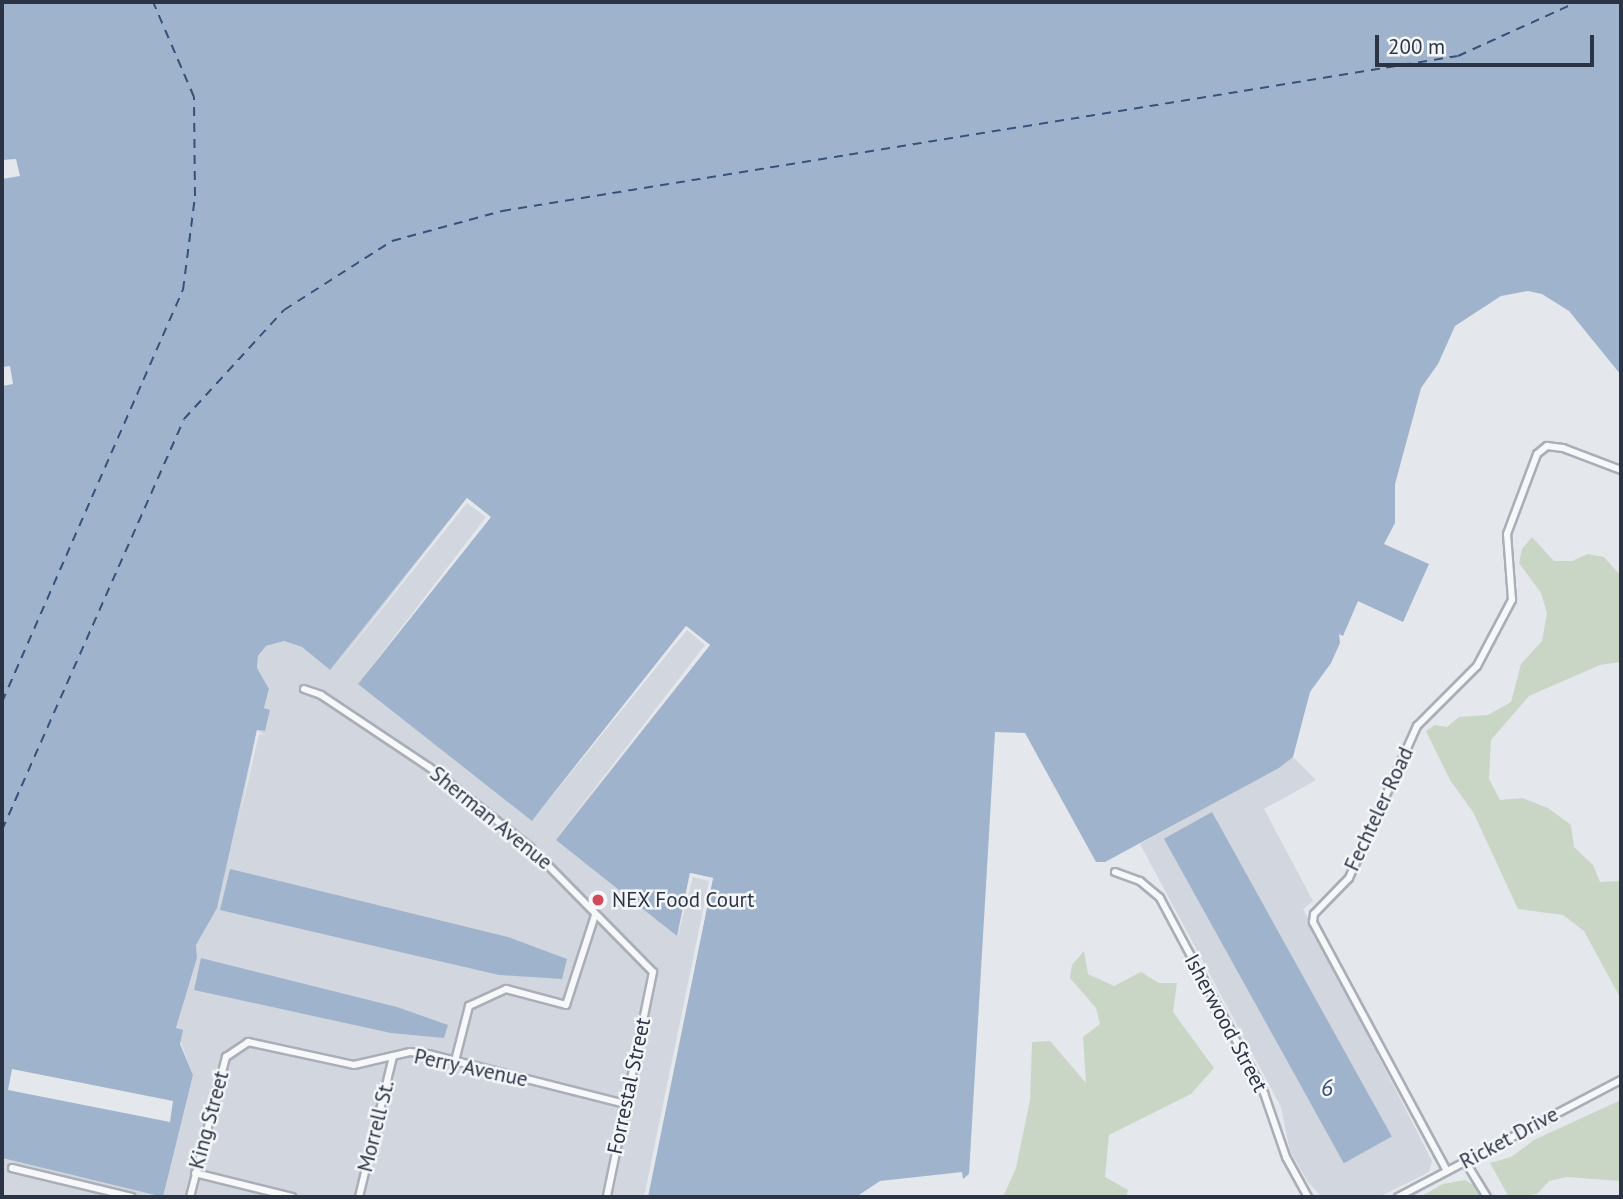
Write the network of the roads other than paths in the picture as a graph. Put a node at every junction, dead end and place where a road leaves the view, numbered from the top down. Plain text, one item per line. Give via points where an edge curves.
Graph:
1 (1621, 470) edge
2 (304, 689) dead end
3 (1115, 872) dead end
4 (594, 915) junction
5 (652, 976) joint
6 (236, 1047) joint
7 (393, 1056) junction
8 (455, 1061) junction
9 (1621, 1080) edge
10 (625, 1104) junction
11 (1465, 1161) junction
12 (12, 1168) dead end
13 (1447, 1171) junction
14 (195, 1173) junction
15 (132, 1197) edge
16 (190, 1197) edge
17 (292, 1197) edge
18 (359, 1197) edge
19 (607, 1197) edge
20 (1308, 1197) edge
21 (1398, 1197) edge
22 (1487, 1197) edge

1 - 13 street, Fechteler Road via 1547,446 1537,454 1507,534 1512,600 1477,666 1418,726 1349,878 1314,914 1313,922
2 - 4 street, Sherman Avenue via 321,695 429,767 551,864
3 - 20 street, Isherwood Street via 1140,881 1160,898 1264,1093 1286,1157
4 - 5 street, Sherman Avenue via 645,960
4 - 8 street via 566,1005 506,989 469,1006
5 - 10 street, Forrestal Street
6 - 7 street, Perry Avenue via 248,1042 354,1065
6 - 14 street, King Street via 226,1057 209,1109
7 - 8 street, Perry Avenue via 419,1053
7 - 18 street, Morrell St.
8 - 10 street, Perry Avenue
9 - 11 street, Ricket Drive
10 - 19 street, Forrestal Street
11 - 13 street, Ricket Drive
11 - 22 street
12 - 15 street
13 - 21 street, Ricket Drive
14 - 16 street, King Street
14 - 17 street

